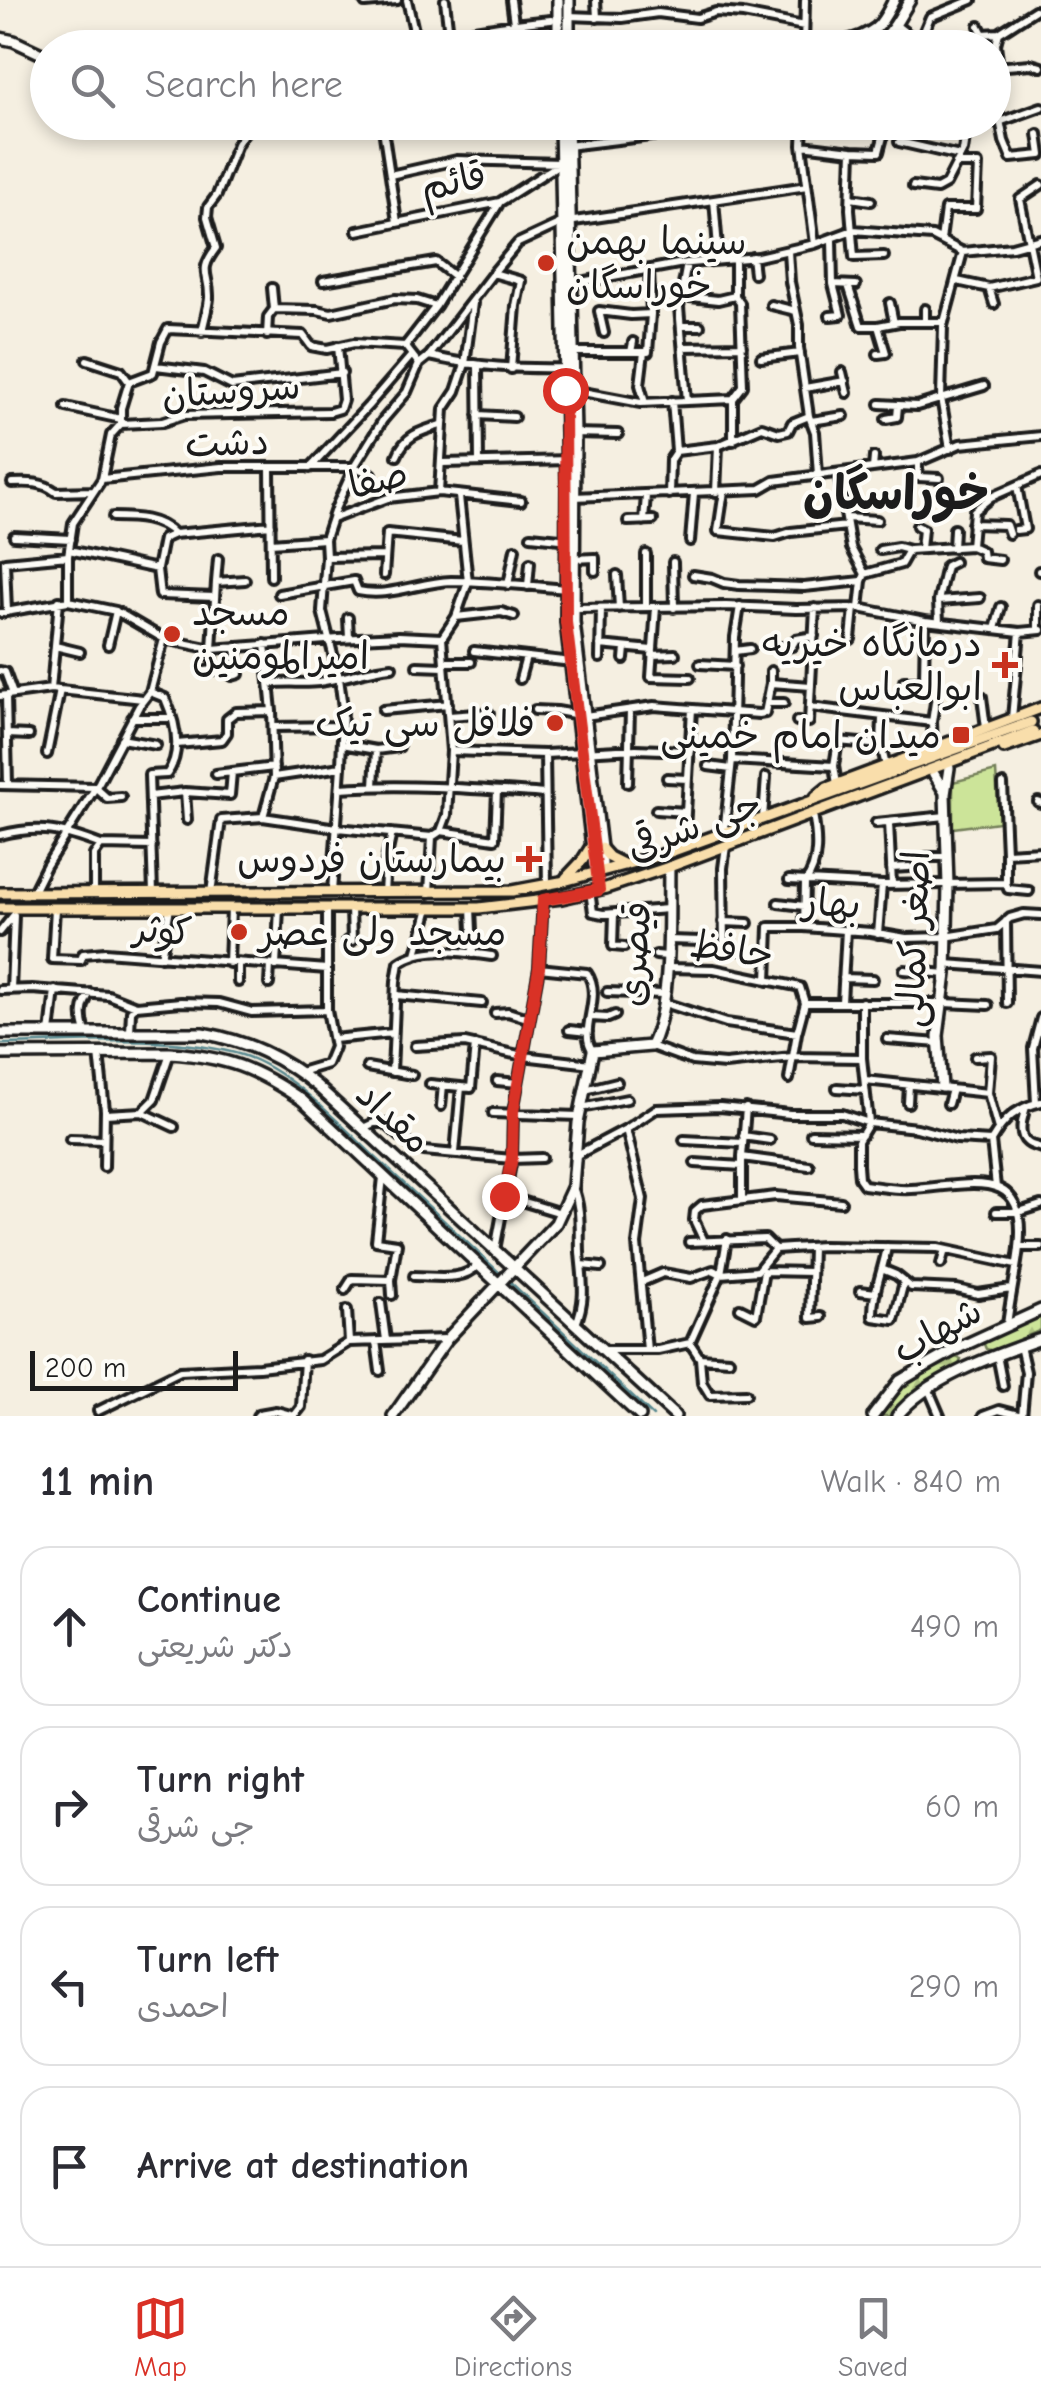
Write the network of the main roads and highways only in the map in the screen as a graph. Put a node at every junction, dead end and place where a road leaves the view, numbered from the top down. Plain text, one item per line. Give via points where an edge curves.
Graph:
1 (558, 0) edge
2 (569, 0) edge
3 (894, 0) edge
4 (910, 0) edge
5 (557, 30) edge
6 (569, 30) edge
7 (872, 30) edge
8 (893, 30) edge
9 (0, 38) edge
10 (30, 49) edge
11 (565, 140) edge
12 (1041, 708) edge
13 (1035, 724) edge
14 (949, 768) junction
15 (934, 774) junction
16 (945, 794) junction
17 (810, 802) junction
18 (813, 814) junction
19 (596, 846) junction
20 (625, 865) junction
21 (669, 867) junction
22 (598, 873) junction
23 (560, 882) junction
24 (594, 891) junction
25 (0, 892) edge
26 (0, 908) edge
27 (0, 1033) edge
28 (0, 1054) edge
29 (947, 1088) road end
30 (516, 1268) junction
31 (500, 1285) junction
32 (1041, 1310) edge
33 (1041, 1338) edge
34 (977, 1339) junction
35 (956, 1350) junction
36 (992, 1358) junction
37 (965, 1370) junction
38 (628, 1411) edge
39 (393, 1416) edge
40 (640, 1416) edge
41 (675, 1416) edge
42 (873, 1416) edge
43 (897, 1416) edge

1 - 5 main road
2 - 6 main road
3 - 7 main road
4 - 8 main road
9 - 10 main road
11 - 19 main road via 570,608
12 - 13 main road
13 - 14 main road
13 - 17 main road, جی شرقی
13 - 17 main road via 1012,718 836,784
13 - 18 main road, جی شرقی
14 - 15 main road
14 - 16 main road
15 - 16 main road
15 - 18 main road
16 - 29 main road, اصغر کمالی via 946,969 939,1042
17 - 20 main road, جی شرقی
18 - 21 main road, جی شرقی
19 - 20 main road
19 - 22 main road
19 - 23 main road
20 - 22 main road, جی شرقی
21 - 24 main road, جی شرقی
21 - 30 main road, قیصری via 660,1028 651,1046 593,1051 572,1186 556,1223
22 - 23 main road, جی شرقی
22 - 24 main road
23 - 25 main road, جی شرقی via 429,893
24 - 26 main road, جی شرقی via 471,908
27 - 30 main road, مقداد via 202,1033 265,1051 300,1072
28 - 31 main road, مقداد via 170,1053 249,1068 302,1100
30 - 31 main road, قیصری
30 - 41 main road, مقداد
31 - 38 main road, مقداد
31 - 39 main road, قیصری via 447,1339
32 - 34 main road, شهاب
33 - 36 main road, شهاب
34 - 35 main road, شهاب
34 - 36 main road via 974,1349
35 - 37 main road via 968,1355
35 - 42 main road, شهاب via 900,1381
36 - 37 main road, شهاب
37 - 43 main road, شهاب via 928,1387
38 - 40 main road, مقداد

